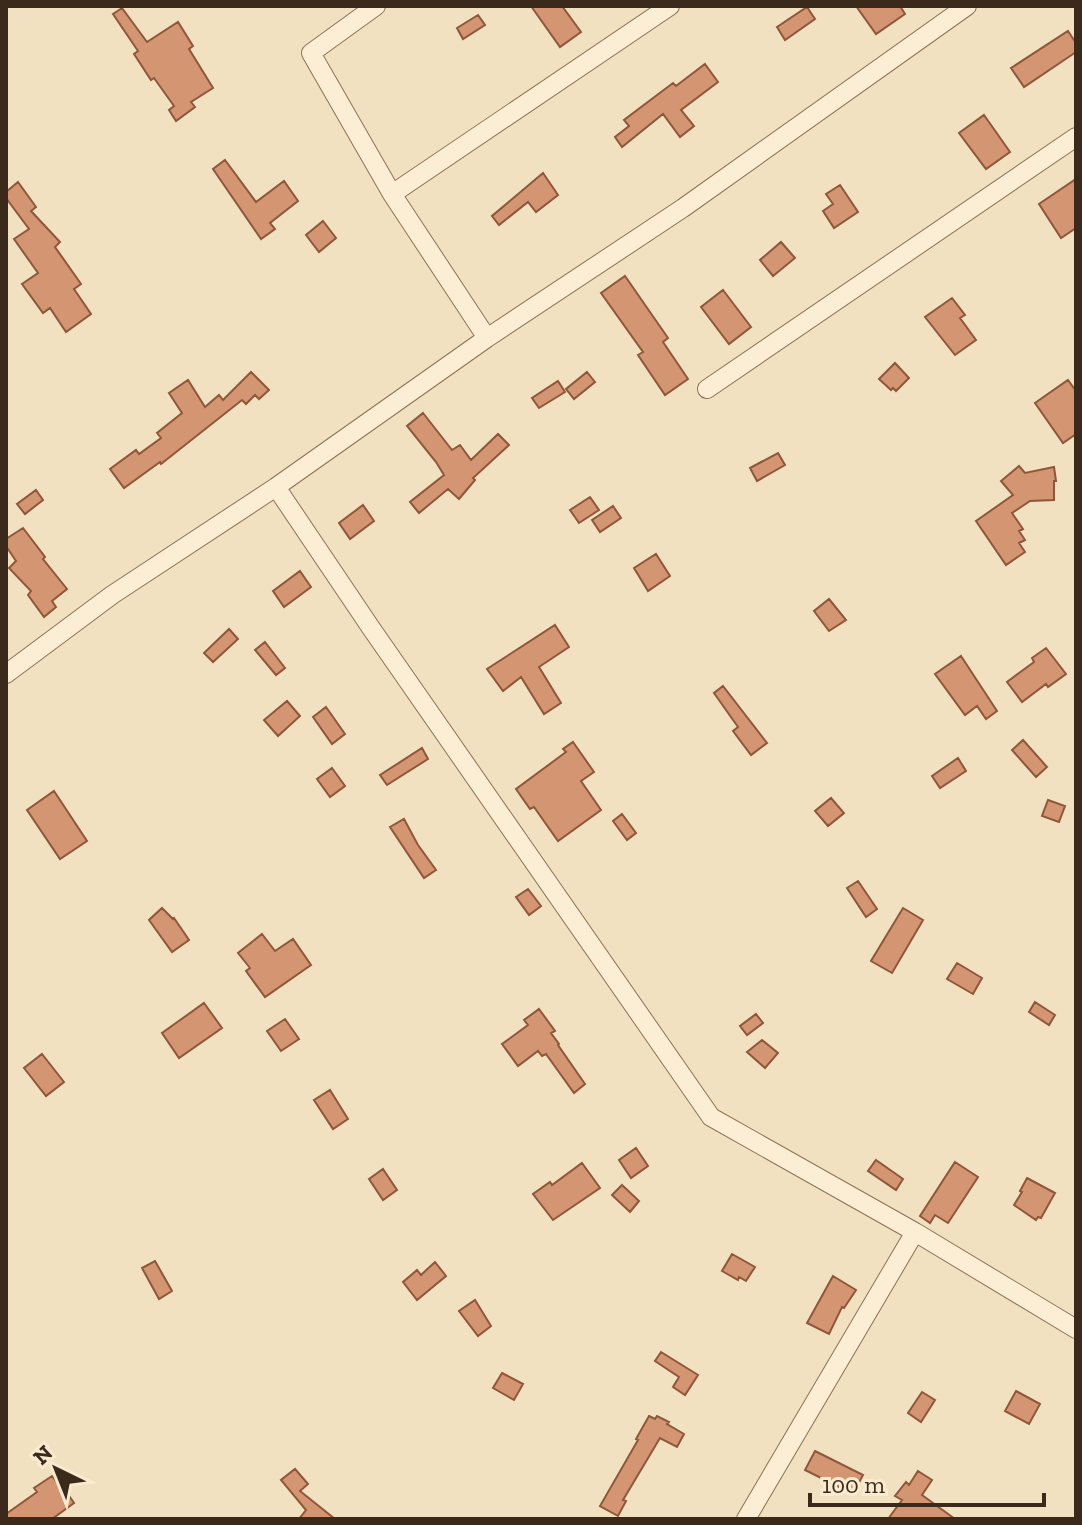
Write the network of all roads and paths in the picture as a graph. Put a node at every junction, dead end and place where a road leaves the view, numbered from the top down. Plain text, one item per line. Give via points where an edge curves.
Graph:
1 (376, 6) edge
2 (670, 6) edge
3 (967, 6) edge
4 (1076, 137) edge
5 (392, 194) junction
6 (487, 338) junction
7 (707, 389) dead end
8 (276, 487) junction
9 (6, 674) edge
10 (915, 1232) junction
11 (1076, 1329) edge
12 (746, 1519) edge

1 - 5 street via 311,53
2 - 5 street
3 - 6 street via 683,208
4 - 7 street
5 - 6 street
6 - 8 street
8 - 9 street via 112,595
8 - 10 street via 711,1117
10 - 11 street
10 - 12 street

